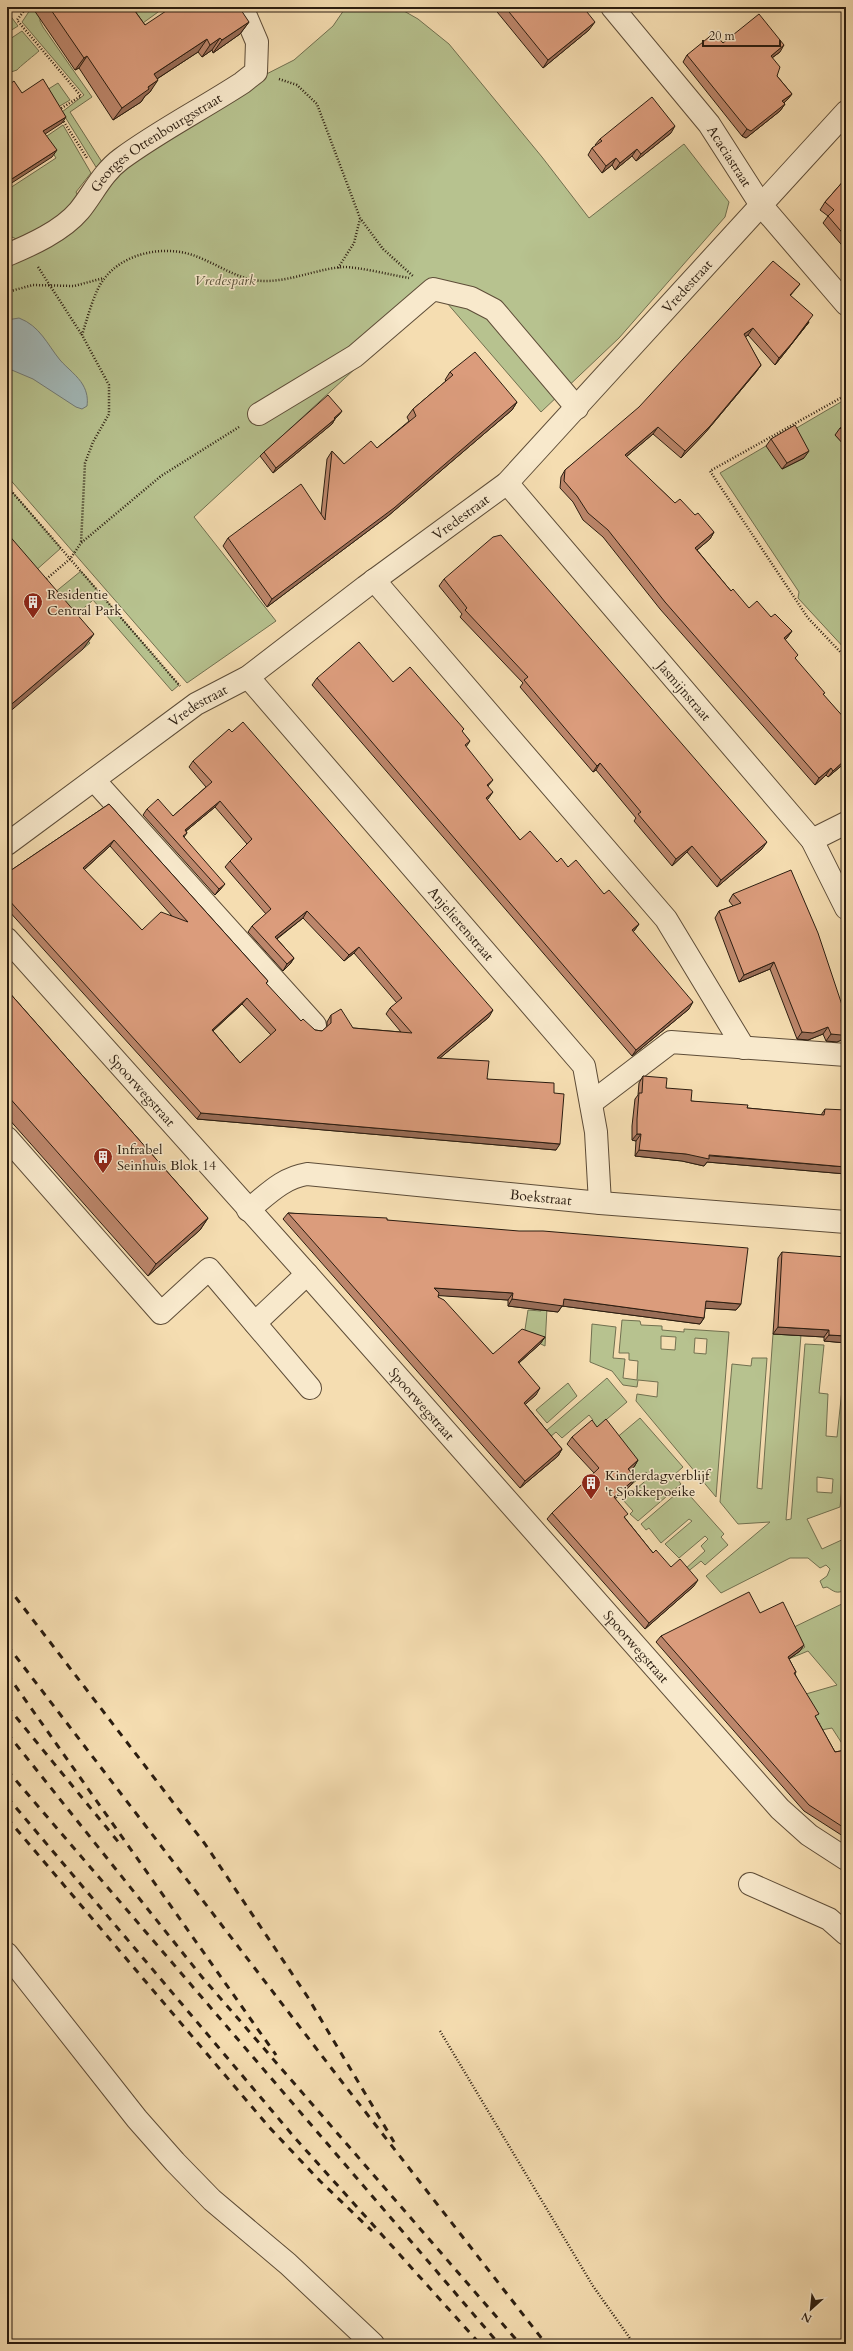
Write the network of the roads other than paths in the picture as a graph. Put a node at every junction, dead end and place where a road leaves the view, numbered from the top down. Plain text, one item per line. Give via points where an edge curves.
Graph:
1 (242, 7) edge
2 (612, 7) edge
3 (846, 112) edge
4 (761, 205) junction
5 (16, 251) edge
6 (846, 304) edge
7 (577, 408) junction
8 (259, 414) road end
9 (507, 483) junction
10 (374, 580) junction
11 (248, 676) junction
12 (94, 780) junction
13 (846, 823) edge
14 (812, 840) junction
15 (7, 844) edge
16 (846, 908) edge
17 (7, 938) edge
18 (316, 1025) dead end
19 (744, 1048) junction
20 (846, 1055) edge
21 (591, 1103) junction
22 (7, 1138) edge
23 (600, 1203) junction
24 (248, 1210) junction
25 (846, 1222) edge
26 (307, 1274) junction
27 (255, 1323) junction
28 (310, 1388) dead end
29 (846, 1859) edge
30 (750, 1884) dead end
31 (846, 1934) edge
32 (7, 1954) edge
33 (373, 2344) edge

1 - 5 street, Georges Ottenbourgsstraat via 257,42 256,72 242,84 120,160 101,179 79,211 66,223
2 - 4 street, Acaciastraat via 709,124
3 - 4 street, Vredestraat
4 - 6 street, Acaciastraat
4 - 7 street, Vredestraat
7 - 8 street via 494,310 470,298 433,289 355,356
7 - 9 street, Vredestraat
9 - 10 street, Vredestraat
9 - 14 street, Jasmijnstraat
10 - 11 street, Vredestraat
10 - 19 street via 666,919
11 - 12 street, Vredestraat via 196,704
11 - 21 street, Anjelierenstraat via 584,1066
12 - 15 street, Vredestraat
12 - 18 street
13 - 14 street
14 - 16 street, Jasmijnstraat
17 - 24 street, Spoorwegstraat
19 - 20 street
19 - 21 street via 671,1042
21 - 23 street, Anjelierenstraat via 596,1132
22 - 27 street via 161,1313 209,1269
23 - 24 street, Boekstraat via 307,1174 293,1176 281,1182
23 - 25 street, Boekstraat
24 - 26 street, Spoorwegstraat
26 - 27 street
26 - 29 street, Spoorwegstraat via 780,1809 809,1835
27 - 28 street
30 - 31 street via 829,1919
32 - 33 street via 137,2119 175,2162 212,2200 288,2264

